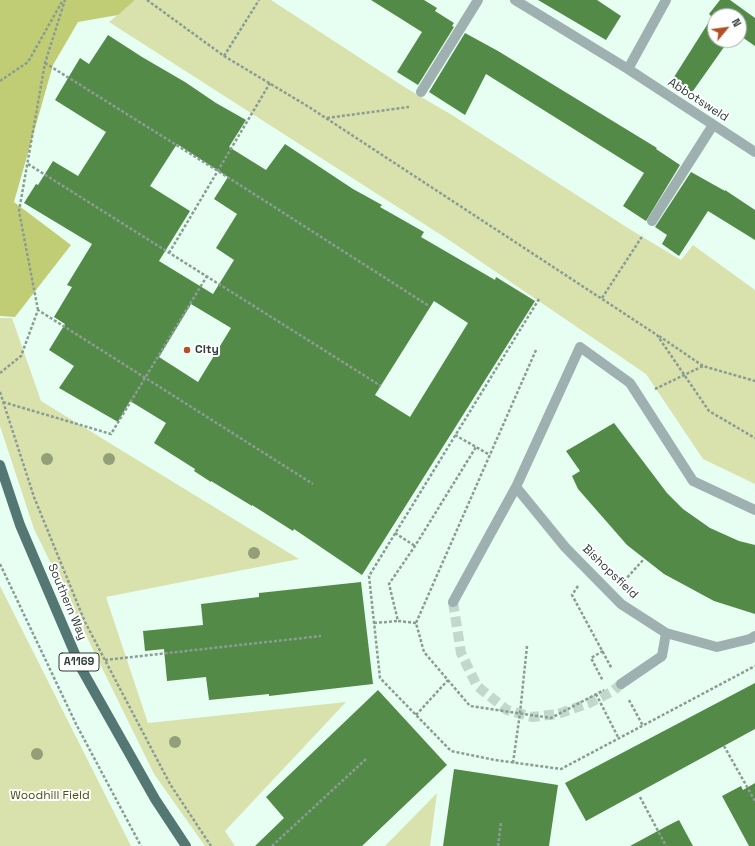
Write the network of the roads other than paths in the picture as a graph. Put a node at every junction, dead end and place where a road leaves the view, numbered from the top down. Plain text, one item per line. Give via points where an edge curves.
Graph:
1 (478, 0) edge
2 (515, 0) edge
3 (666, 0) edge
4 (628, 69) junction
5 (421, 92) road end
6 (713, 125) junction
7 (755, 152) edge
8 (652, 221) road end
9 (0, 465) edge
10 (516, 487) junction
11 (755, 510) edge
12 (453, 602) tunnel mouth
13 (666, 633) junction
14 (755, 636) edge
15 (621, 684) tunnel mouth
16 (186, 846) edge

1 - 5 street
2 - 4 street, Abbotsweld
3 - 4 street
4 - 6 street, Abbotsweld
6 - 7 street, Abbotsweld
6 - 8 street
9 - 16 main road, Southern Way / A1169 via 20,524 81,668 155,799
10 - 11 street via 580,347 630,383 693,480
10 - 12 street
10 - 13 street, Bishopsfield via 565,547 621,604
13 - 14 street, Bishopsfield via 717,647
13 - 15 street via 662,656

